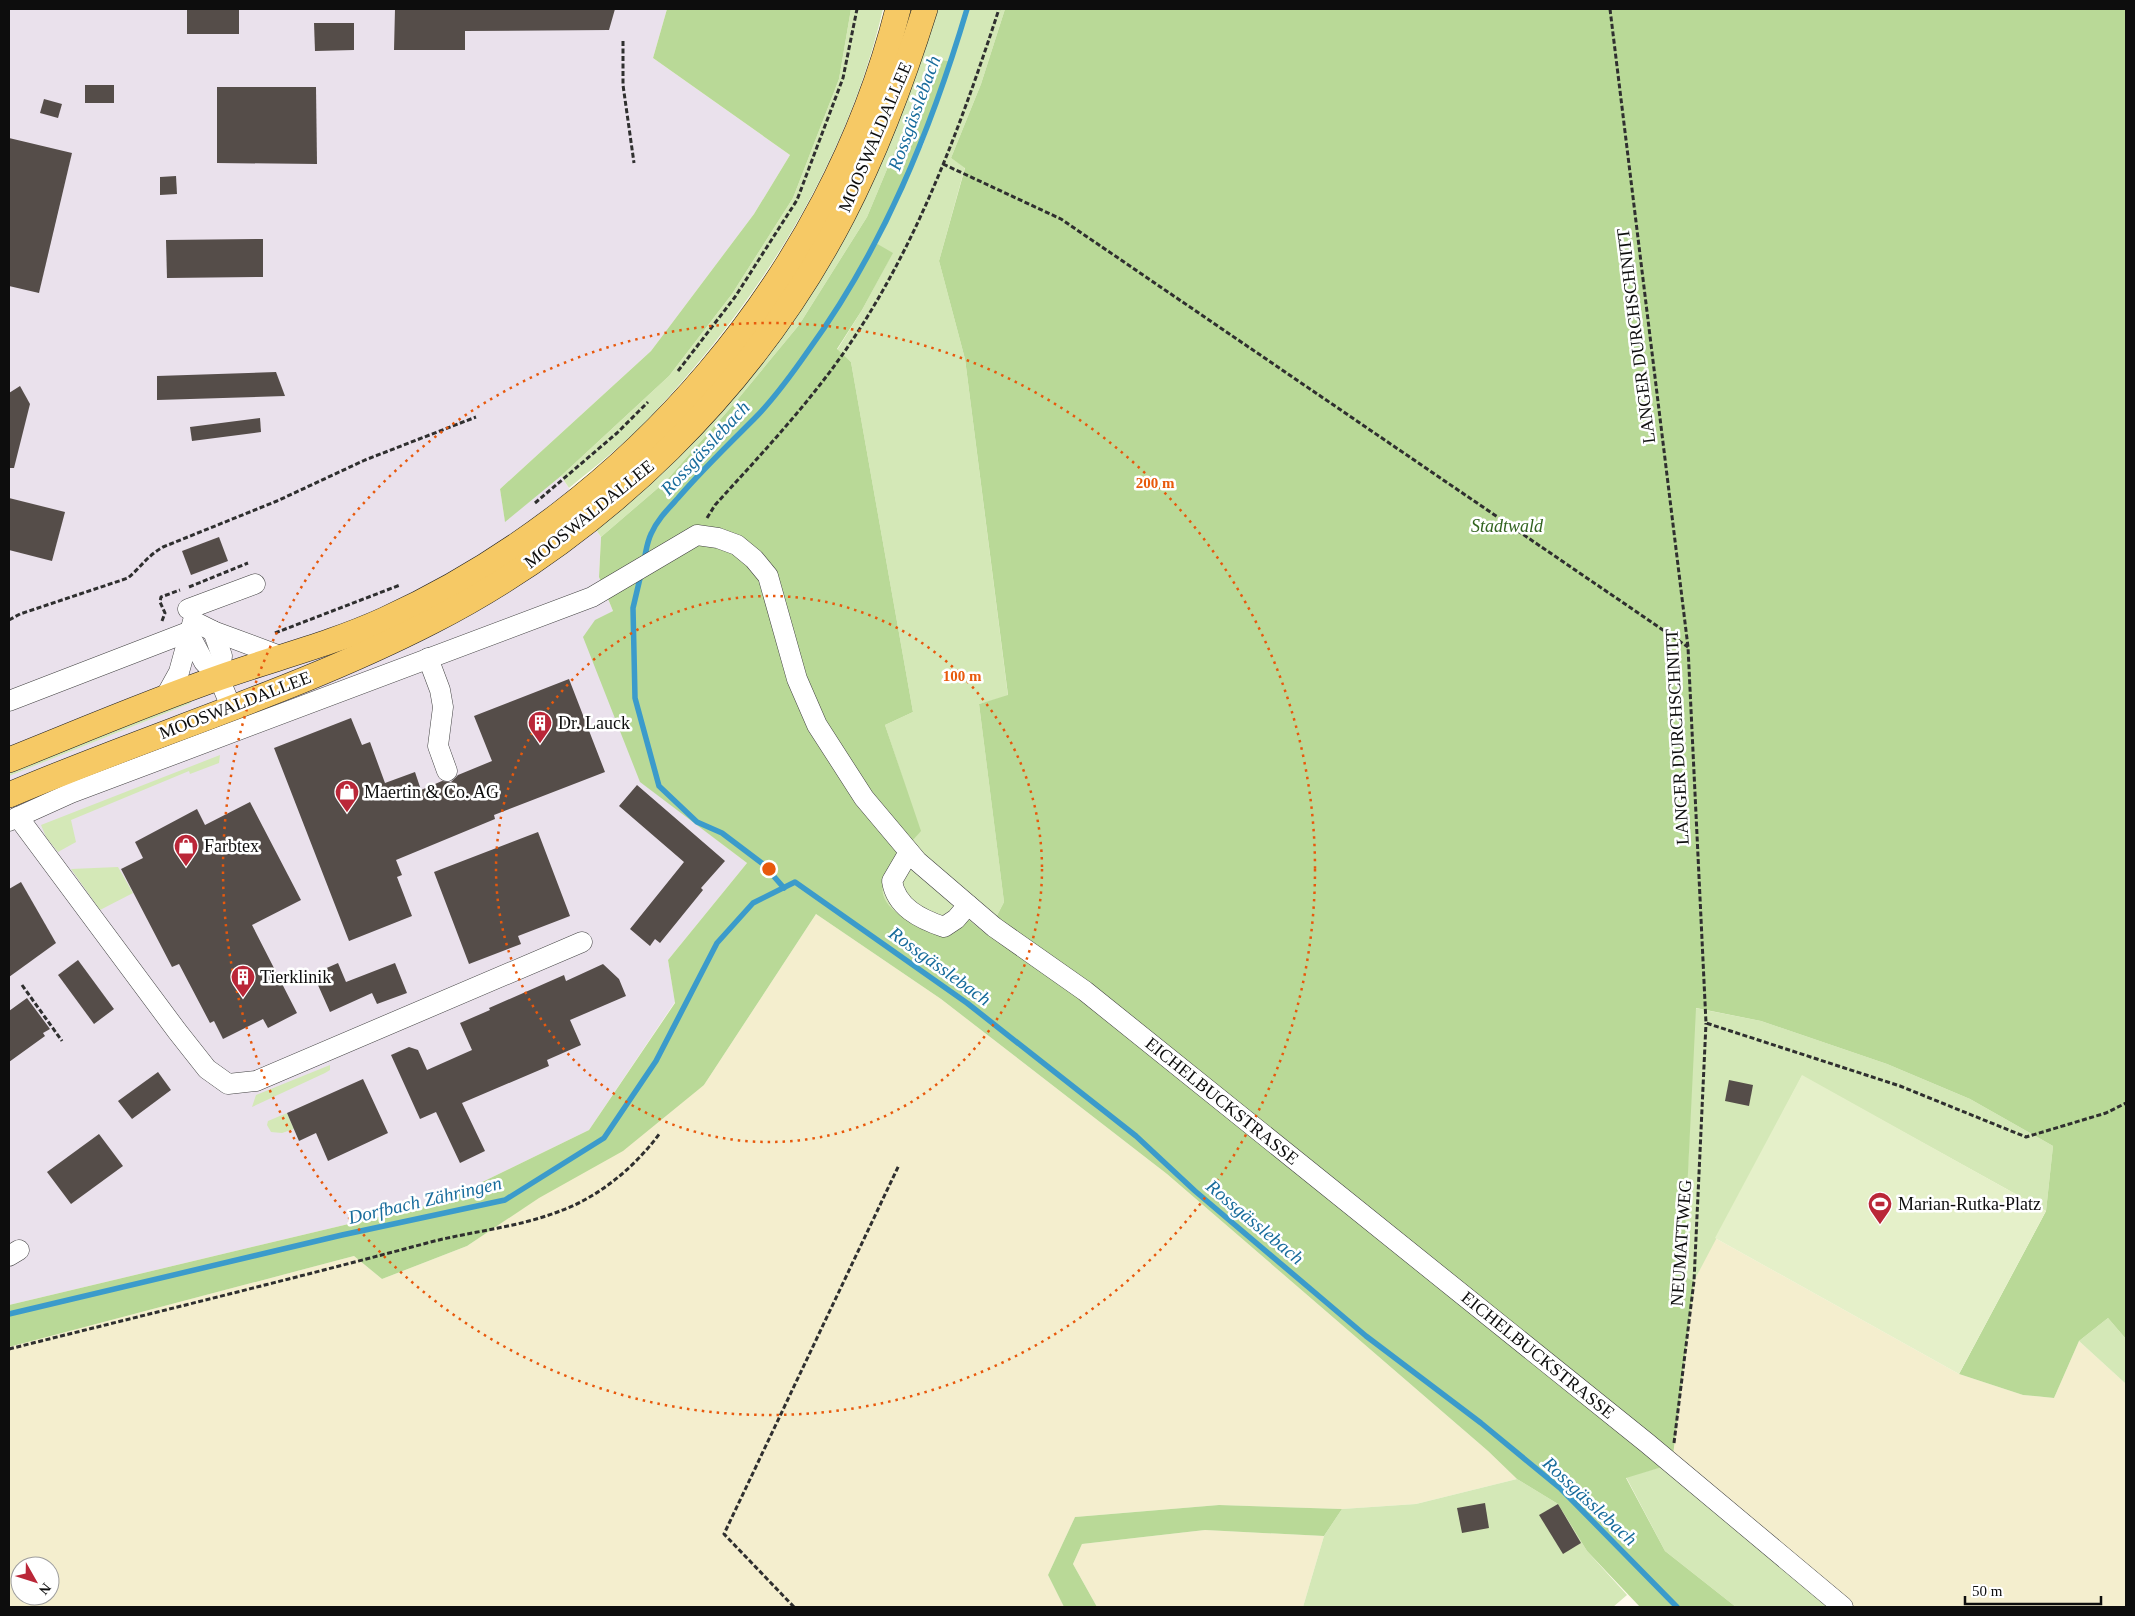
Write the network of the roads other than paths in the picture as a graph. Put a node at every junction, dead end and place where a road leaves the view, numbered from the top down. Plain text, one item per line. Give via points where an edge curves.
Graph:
1 (898, 9) edge
2 (926, 9) edge
3 (696, 535) joint
4 (256, 584) dead end
5 (188, 609) dead end
6 (213, 631) junction
7 (188, 632) junction
8 (283, 657) junction
9 (428, 658) junction
10 (219, 678) junction
11 (164, 699) junction
12 (9, 701) edge
13 (231, 707) junction
14 (9, 760) edge
15 (447, 771) dead end
16 (12, 811) edge
17 (910, 852) junction
18 (968, 905) junction
19 (582, 942) dead end
20 (1843, 1607) edge

1 - 8 main road, MOOSWALDALLEE via 875,84 847,151 804,237 731,344 667,418 563,512 478,570 382,621
2 - 13 main road, MOOSWALDALLEE via 885,122 842,218 802,285 754,353 677,441 555,547 493,588 432,622 361,655
3 - 9 street, MOOSWALDALLEE via 592,598
3 - 17 street, EICHELBUCKSTRASSE via 737,545 768,576 797,679 817,726 864,798
4 - 5 street
6 - 7 street via 192,621
6 - 8 street
6 - 10 street via 222,656
7 - 10 street via 204,662
7 - 11 street via 179,672
7 - 12 street
8 - 10 main road, MOOSWALDALLEE
9 - 15 street via 443,707 438,746
9 - 16 street, MOOSWALDALLEE via 71,793
10 - 11 main road, MOOSWALDALLEE
10 - 13 street
11 - 14 main road, MOOSWALDALLEE
13 - 16 main road, MOOSWALDALLEE
16 - 19 street via 207,1069 228,1084 256,1081
17 - 18 street, EICHELBUCKSTRASSE
17 - 18 street via 892,881 894,894 905,907 944,927
18 - 20 street, EICHELBUCKSTRASSE via 1085,991 1672,1464

